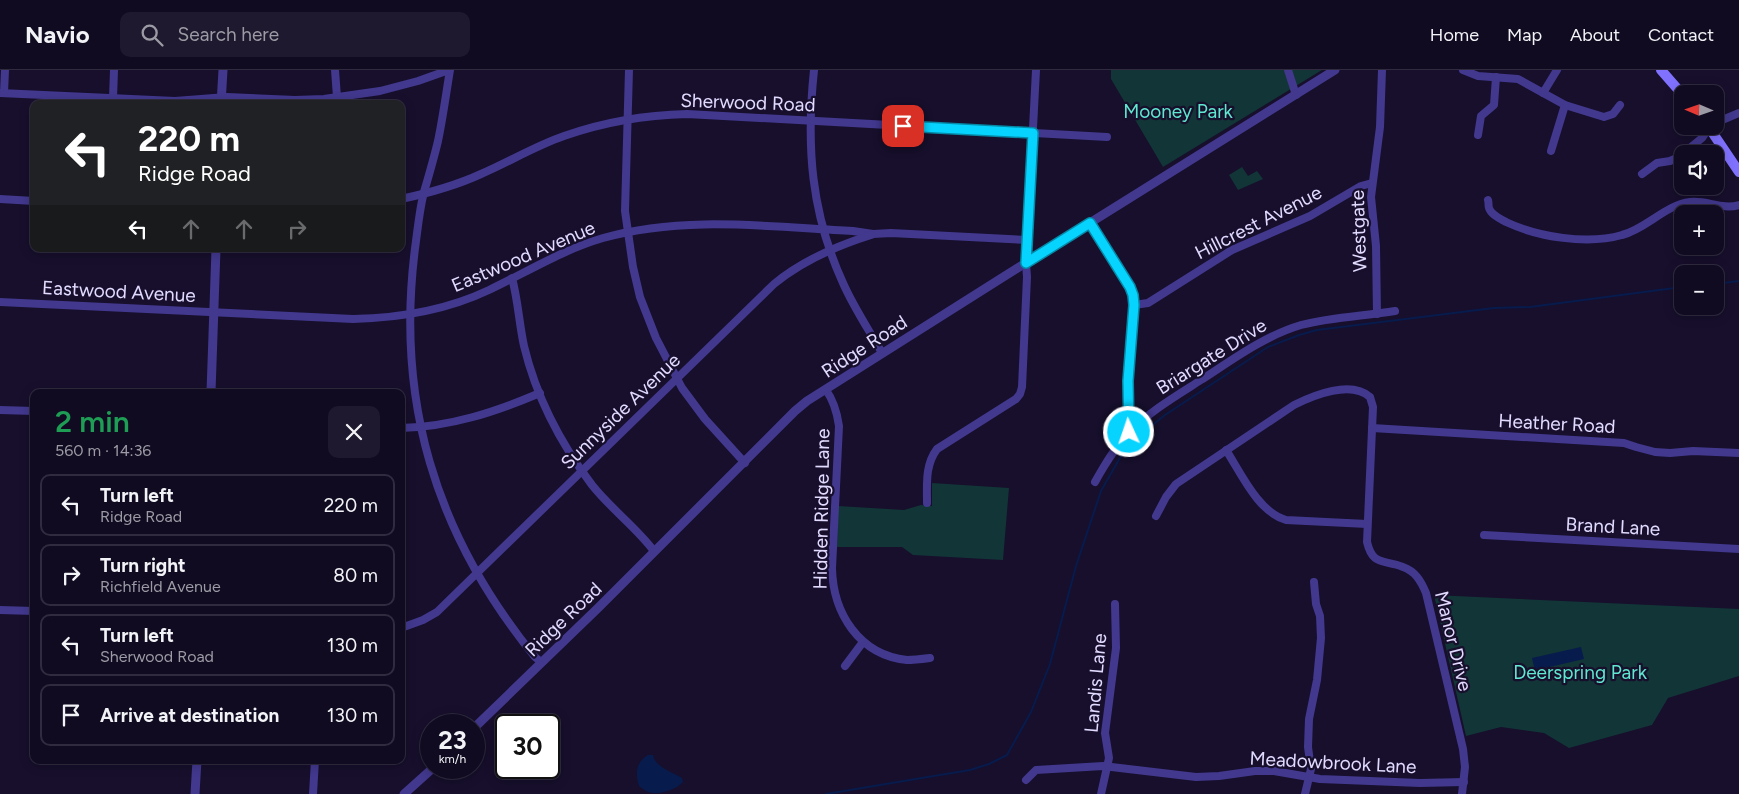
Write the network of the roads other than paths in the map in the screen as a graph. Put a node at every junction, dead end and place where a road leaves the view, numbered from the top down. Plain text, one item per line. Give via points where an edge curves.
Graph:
1 (6, 70) edge
2 (114, 70) edge
3 (223, 70) edge
4 (335, 70) edge
5 (449, 70) edge
6 (629, 70) edge
7 (814, 70) edge
8 (1036, 70) edge
9 (1288, 70) edge
10 (1335, 70) edge
11 (1382, 70) edge
12 (1463, 70) edge
13 (1558, 70) edge
14 (1661, 70) edge
15 (1325, 73) edge
16 (1493, 74) edge
17 (1674, 85) edge
18 (2, 93) edge
19 (1543, 93) junction
20 (1296, 94) junction
21 (337, 97) junction
22 (113, 98) junction
23 (154, 100) edge
24 (221, 100) edge
25 (295, 100) edge
26 (1565, 105) junction
27 (1620, 105) dead end
28 (1739, 113) edge
29 (627, 120) junction
30 (810, 120) junction
31 (1724, 120) edge
32 (1033, 133) junction
33 (1478, 135) dead end
34 (1704, 135) edge
35 (1716, 135) edge
36 (1107, 137) dead end
37 (1551, 151) dead end
38 (1739, 172) edge
39 (1642, 174) dead end
40 (1372, 183) junction
41 (424, 194) junction
42 (405, 198) edge
43 (0, 200) edge
44 (1488, 200) dead end
45 (30, 201) edge
46 (1739, 205) edge
47 (1090, 223) junction
48 (822, 229) junction
49 (626, 232) junction
50 (873, 234) junction
51 (1028, 240) junction
52 (829, 250) junction
53 (216, 252) edge
54 (1026, 263) junction
55 (512, 278) junction
56 (0, 302) edge
57 (1134, 305) junction
58 (1395, 311) dead end
59 (214, 312) junction
60 (411, 314) junction
61 (1377, 314) junction
62 (882, 353) junction
63 (676, 378) junction
64 (211, 389) edge
65 (826, 390) junction
66 (540, 393) junction
67 (0, 410) edge
68 (30, 411) edge
69 (421, 427) junction
70 (405, 428) edge
71 (1372, 428) junction
72 (1129, 432) junction
73 (1226, 450) junction
74 (1739, 453) edge
75 (745, 463) junction
76 (582, 470) junction
77 (1095, 482) dead end
78 (926, 503) dead end
79 (1156, 516) dead end
80 (1367, 524) junction
81 (1484, 535) dead end
82 (1739, 549) edge
83 (654, 551) junction
84 (477, 574) junction
85 (1314, 582) dead end
86 (1116, 604) dead end
87 (0, 610) edge
88 (30, 611) edge
89 (405, 627) edge
90 (864, 642) junction
91 (930, 658) dead end
92 (542, 662) junction
93 (845, 666) dead end
94 (485, 717) edge
95 (197, 764) edge
96 (315, 764) edge
97 (1108, 767) junction
98 (1309, 777) junction
99 (421, 779) edge
100 (1026, 780) dead end
101 (1464, 782) junction
102 (195, 794) edge
103 (313, 794) edge
104 (404, 794) edge
105 (1101, 794) edge
106 (1305, 794) edge
107 (1462, 794) edge

1 - 18 street
2 - 22 street
3 - 24 street
4 - 21 street
5 - 21 street via 380,91
5 - 41 street via 438,140
6 - 29 street
7 - 30 street
8 - 32 street
9 - 20 street
10 - 15 street, Ridge Road
11 - 40 street, Westgate via 1380,127
12 - 16 street via 1472,74
13 - 19 street
14 - 17 main road
15 - 20 street, Ridge Road
16 - 19 street via 1518,79
16 - 33 street via 1494,105 1481,116
18 - 22 street
19 - 26 street
20 - 47 street, Ridge Road
21 - 25 street
22 - 23 street
26 - 27 street via 1604,117 1613,114
26 - 37 street
28 - 31 street
29 - 30 street, Sherwood Road via 687,114
29 - 41 street, Sherwood Road via 563,136 479,175
29 - 49 street
30 - 32 street, Sherwood Road
30 - 48 street via 812,178
32 - 36 street, Sherwood Road
32 - 51 street
34 - 39 street via 1678,157 1657,163
35 - 38 main road
40 - 57 street, Hillcrest Avenue via 1361,186 1310,216 1232,250 1148,302
40 - 61 street, Westgate
41 - 42 street, Sherwood Road
41 - 60 street via 416,241
43 - 45 street
44 - 46 street via 1495,215 1519,228 1549,236 1588,239 1630,232 1681,204 1701,202 1725,208
47 - 54 street, Ridge Road
47 - 57 street via 1130,287
48 - 49 street, Eastwood Avenue via 712,224 672,225
48 - 50 street, Eastwood Avenue
48 - 52 street
49 - 55 street, Eastwood Avenue via 574,248
49 - 63 street via 640,297
50 - 51 street, Eastwood Avenue
50 - 52 street, Sunnyside Avenue
51 - 54 street
52 - 62 street
52 - 63 street, Sunnyside Avenue via 804,262 774,284
53 - 59 street
54 - 62 street, Ridge Road
54 - 78 street via 1020,394 1016,400 937,449 928,465
55 - 60 street, Eastwood Avenue via 460,302
55 - 66 street via 525,348
56 - 59 street, Eastwood Avenue
57 - 72 street via 1128,381
58 - 61 street
59 - 60 street, Eastwood Avenue via 353,319
59 - 64 street
60 - 69 street via 412,361
61 - 72 street, Briargate Drive via 1320,321 1269,338 1158,408
62 - 65 street, Ridge Road
63 - 75 street via 705,419
63 - 76 street, Sunnyside Avenue
65 - 75 street, Ridge Road via 795,411
65 - 90 street, Hidden Ridge Lane via 837,411 838,426 833,586 846,620
66 - 69 street via 482,415
66 - 76 street via 552,421
67 - 68 street
69 - 70 street
69 - 84 street via 446,512
71 - 73 street, Manor Drive via 1373,407 1366,393 1353,389 1327,392 1294,405
71 - 74 street, Heather Road via 1624,443 1655,452
71 - 80 street, Manor Drive
72 - 77 street, Briargate Drive
73 - 79 street via 1176,484
73 - 80 street via 1258,500 1278,518
75 - 83 street, Ridge Road
76 - 83 street
76 - 84 street, Sunnyside Avenue
80 - 101 street, Manor Drive via 1366,542 1374,558 1405,567 1419,579 1426,593 1463,749
81 - 82 street, Brand Lane
83 - 92 street, Ridge Road
84 - 89 street, Sunnyside Avenue via 437,612
84 - 92 street via 502,615
85 - 98 street via 1321,638 1309,719
86 - 97 street, Landis Lane via 1116,655 1105,733
87 - 88 street
90 - 91 street, Hidden Ridge Lane via 895,658
90 - 93 street
92 - 94 street, Ridge Road
95 - 102 street
96 - 103 street
97 - 98 street, Meadowbrook Lane via 1196,777 1274,771
97 - 100 street, Meadowbrook Lane via 1036,770
97 - 105 street, Landis Lane
98 - 101 street, Meadowbrook Lane
98 - 106 street
99 - 104 street
101 - 107 street, Manor Drive

